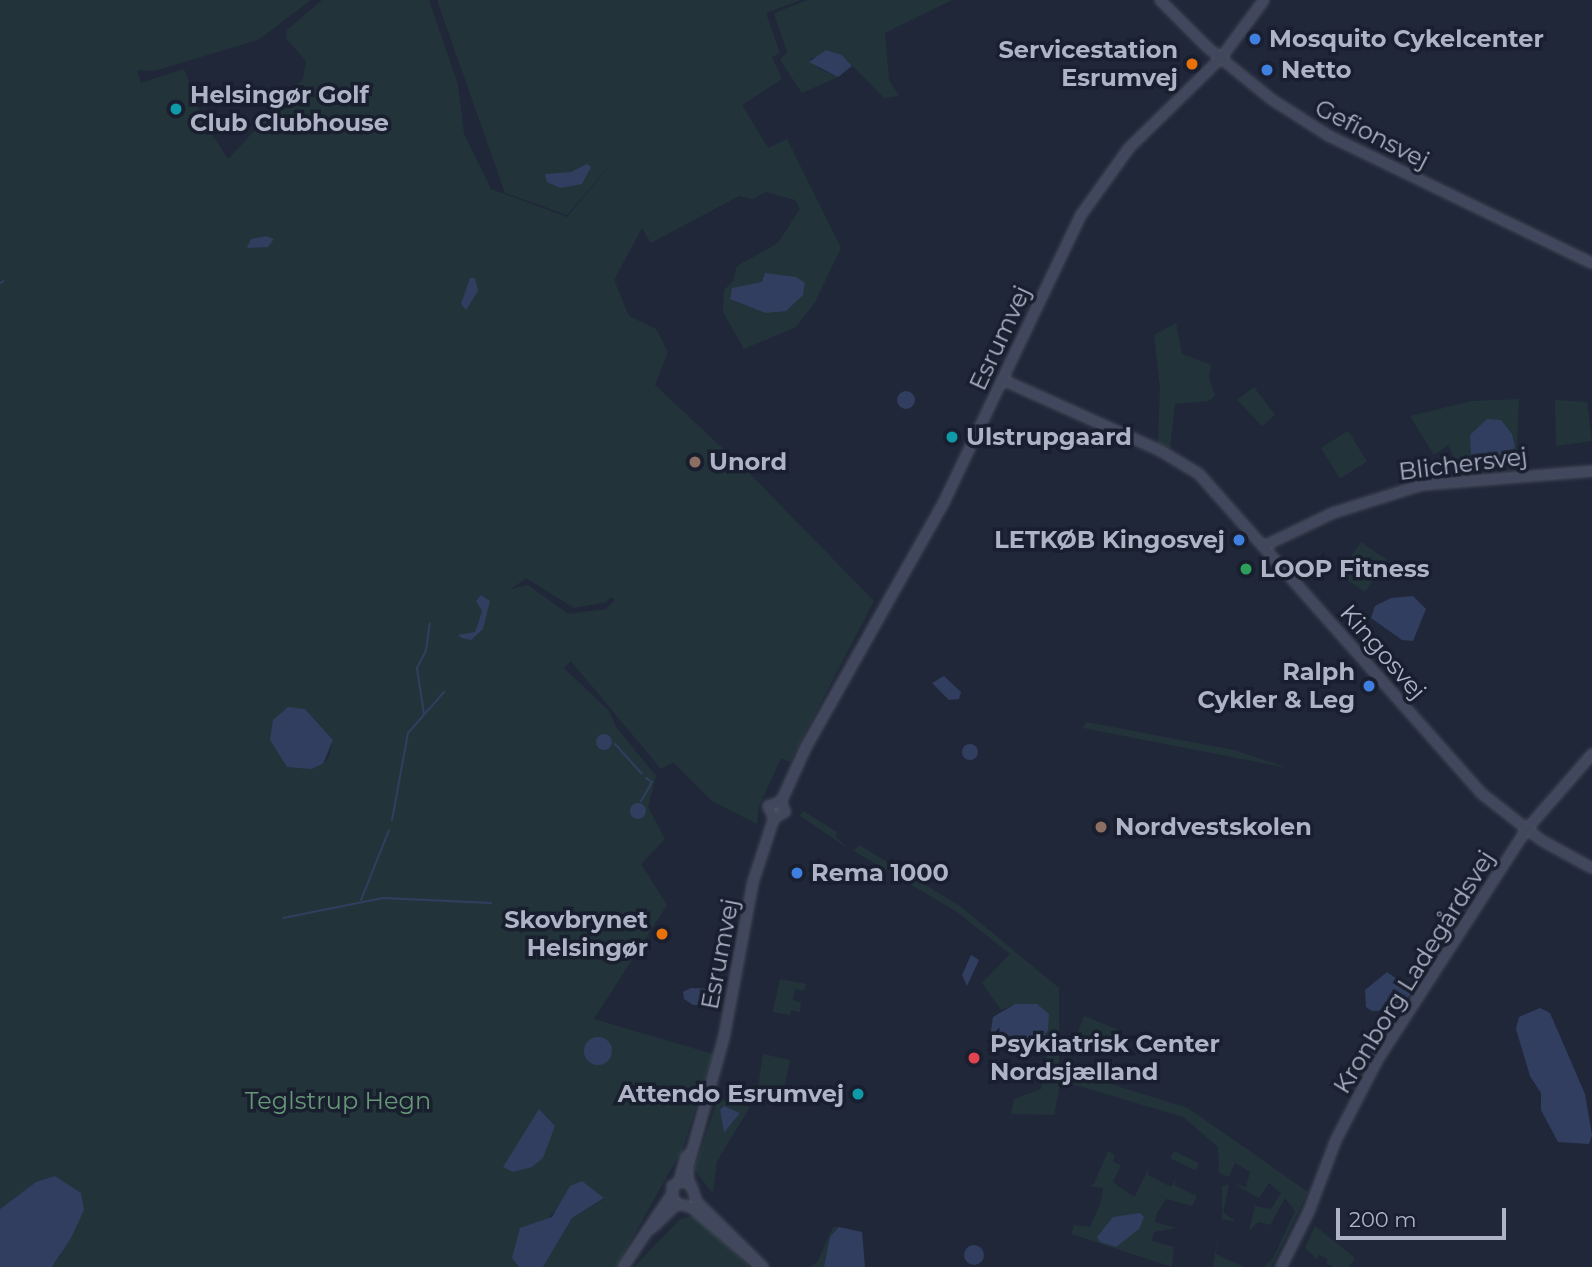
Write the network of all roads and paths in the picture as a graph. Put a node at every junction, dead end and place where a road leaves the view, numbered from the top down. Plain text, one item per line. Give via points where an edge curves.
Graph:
1 (1160, 0) edge
2 (1264, 0) edge
3 (1221, 58) junction
4 (1592, 263) edge
5 (1003, 380) junction
6 (1592, 471) edge
7 (1266, 545) junction
8 (1592, 754) edge
9 (781, 802) junction
10 (774, 818) junction
11 (1527, 830) junction
12 (1592, 868) edge
13 (683, 1182) junction
14 (694, 1196) junction
15 (673, 1201) junction
16 (687, 1205) junction
17 (623, 1267) edge
18 (762, 1267) edge
19 (1281, 1267) edge

1 - 3 main road, Gefionsvej
2 - 3 main road, Esrumvej
3 - 4 main road, Gefionsvej via 1271,99 1329,136
3 - 5 main road, Esrumvej via 1139,137 1091,199 1062,250
5 - 7 main road, Kingosvej via 1182,463 1220,495
5 - 9 main road, Esrumvej via 944,502 806,747
6 - 7 main road, Blichersvej via 1422,485 1333,513
7 - 11 main road, Kingosvej via 1458,769
8 - 11 main road, Kronborg Ladegårdsvej
9 - 10 main road via 785,812
9 - 10 main road via 768,806
10 - 13 main road, Esrumvej via 753,882 709,1098
11 - 12 main road, Kingosvej
11 - 19 main road, Kronborg Ladegårdsvej via 1378,1059 1336,1140
13 - 14 main road
13 - 15 main road, Esrumvej via 671,1188
14 - 16 main road
14 - 18 main road
15 - 16 main road
15 - 17 main road
16 - 18 main road

